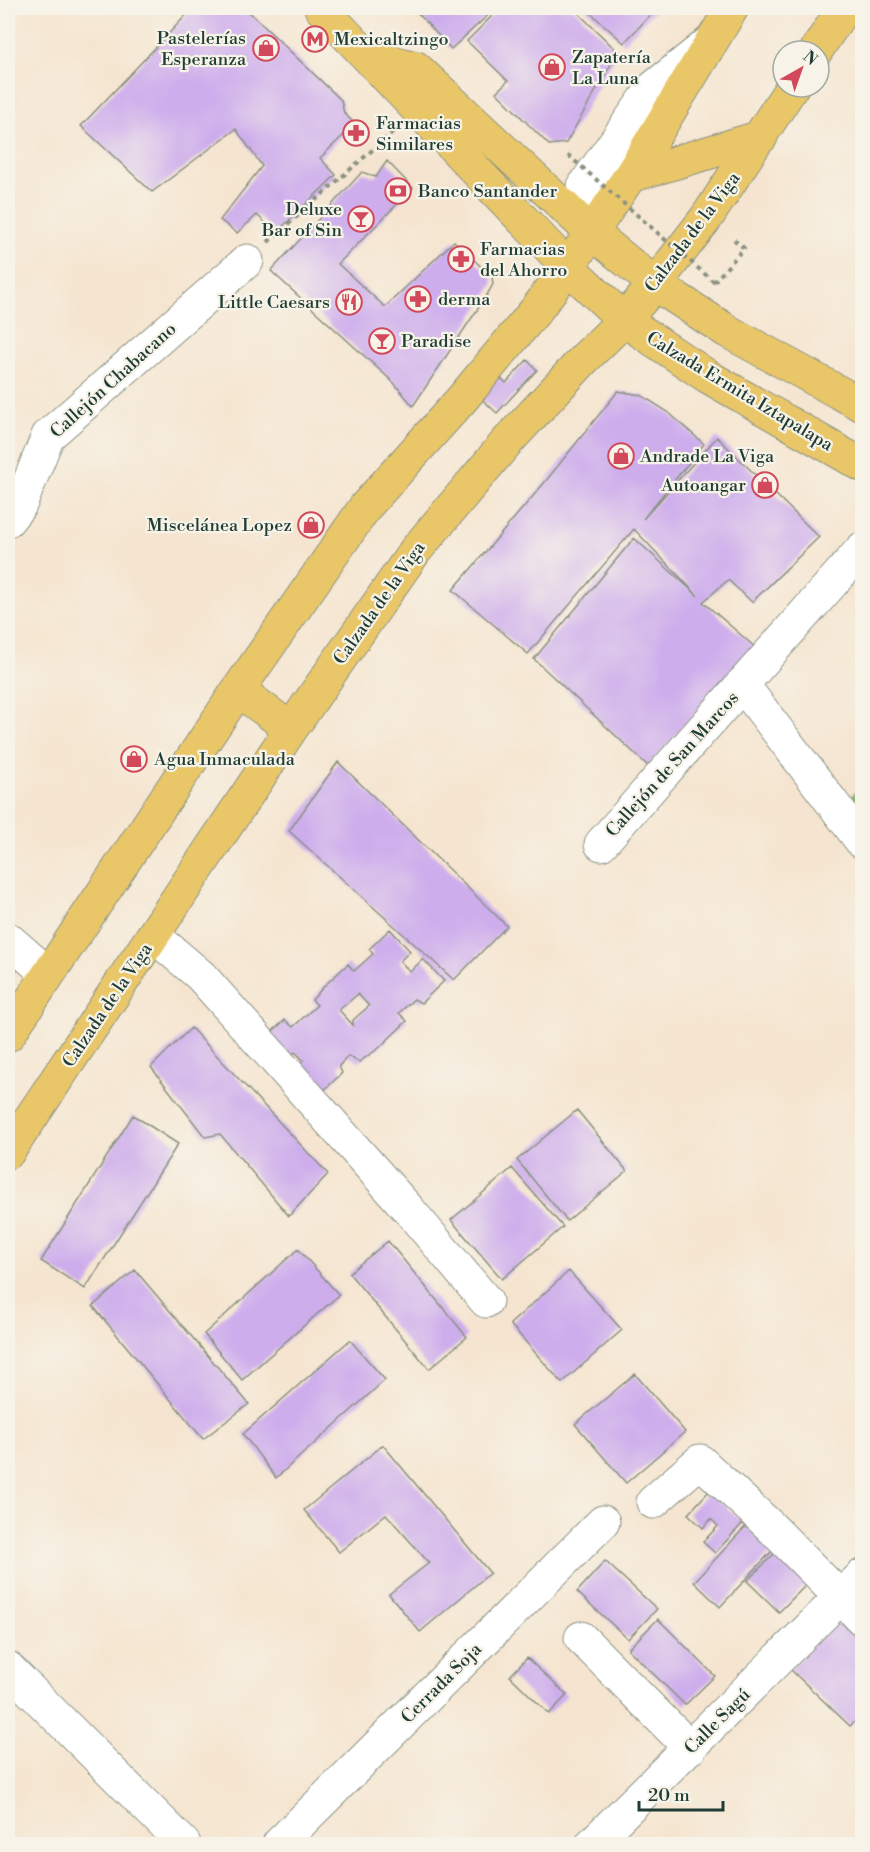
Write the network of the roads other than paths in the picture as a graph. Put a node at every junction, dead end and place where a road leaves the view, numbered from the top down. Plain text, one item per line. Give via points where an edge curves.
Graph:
1 (321, 8) edge
2 (732, 8) edge
3 (844, 8) edge
4 (824, 39) edge
5 (710, 42) junction
6 (367, 56) junction
7 (784, 99) edge
8 (760, 136) junction
9 (630, 176) junction
10 (591, 232) junction
11 (247, 261) road end
12 (568, 267) junction
13 (655, 284) junction
14 (624, 320) junction
15 (727, 331) junction
16 (707, 376) junction
17 (862, 405) edge
18 (862, 465) edge
19 (8, 520) edge
20 (862, 549) edge
21 (742, 684) junction
22 (238, 690) junction
23 (291, 729) junction
24 (862, 842) edge
25 (601, 844) dead end
26 (154, 936) junction
27 (8, 939) edge
28 (48, 974) junction
29 (8, 1035) edge
30 (8, 1152) edge
31 (486, 1301) dead end
32 (652, 1502) dead end
33 (603, 1522) dead end
34 (856, 1598) edge
35 (581, 1638) dead end
36 (8, 1668) edge
37 (690, 1748) junction
38 (184, 1845) edge
39 (279, 1845) edge
40 (592, 1845) edge

1 - 6 main road, Calzada Ermita Iztapalapa
2 - 5 main road
3 - 4 main road
5 - 9 main road
5 - 10 street via 653,88 584,186
6 - 10 main road via 416,68
6 - 12 main road, Calzada Ermita Iztapalapa
7 - 8 main road, Calzada de la Viga
8 - 9 main road
8 - 13 main road, Calzada de la Viga via 707,217
9 - 10 main road
10 - 12 main road
10 - 13 main road
11 - 19 street, Callejón Chabacano via 48,436 20,505
12 - 14 main road, Calzada Ermita Iztapalapa
12 - 22 main road via 462,399 366,506
13 - 14 main road, Calzada de la Viga
13 - 15 main road
14 - 16 main road, Calzada Ermita Iztapalapa
14 - 23 main road, Calzada de la Viga via 506,443 415,551
15 - 16 main road via 712,334 701,343 698,361
15 - 17 main road
16 - 18 main road, Calzada Ermita Iztapalapa
20 - 21 street, Callejón de San Marcos
21 - 24 street, Callejón de San Marcos
21 - 25 street, Callejón de San Marcos
22 - 23 main road
22 - 28 main road
23 - 26 main road, Calzada de la Viga
26 - 30 main road, Calzada de la Viga
26 - 31 street via 201,976
27 - 28 street
28 - 29 main road
32 - 34 street via 700,1461
33 - 39 street, Cerrada Soja
34 - 37 street, Calle Sagú
35 - 37 street
36 - 38 street
37 - 40 street, Calle Sagú

